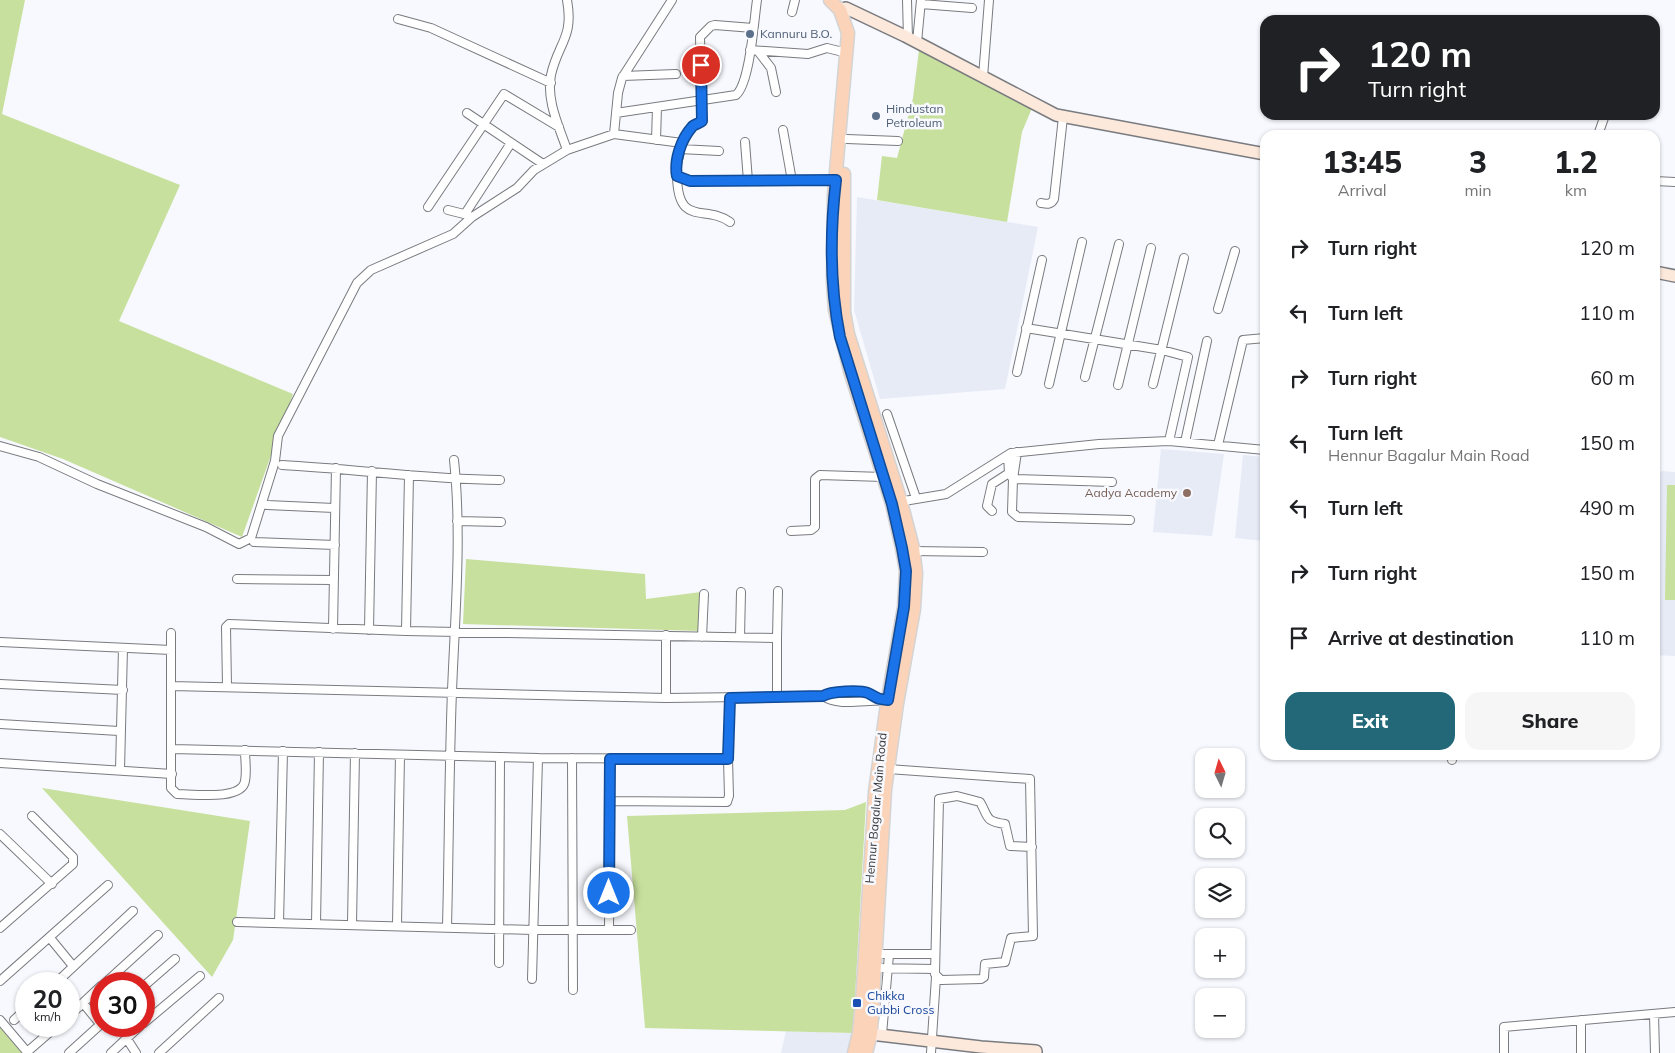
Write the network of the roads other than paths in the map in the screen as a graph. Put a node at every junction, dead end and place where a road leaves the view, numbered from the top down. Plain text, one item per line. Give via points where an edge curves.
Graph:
1 (567, 0) edge
2 (672, 0) edge
3 (756, 0) edge
4 (795, 0) edge
5 (830, 0) edge
6 (907, 0) edge
7 (989, 0) edge
8 (921, 2) edge
9 (841, 6) edge
10 (972, 8) dead end
11 (792, 12) dead end
12 (398, 19) dead end
13 (753, 28) junction
14 (913, 40) junction
15 (754, 51) junction
16 (847, 52) junction
17 (676, 74) dead end
18 (623, 76) junction
19 (982, 77) junction
20 (551, 83) junction
21 (776, 92) dead end
22 (701, 101) junction
23 (658, 107) junction
24 (468, 113) dead end
25 (616, 113) junction
26 (1063, 117) junction
27 (845, 118) junction
28 (484, 124) junction
29 (559, 127) junction
30 (783, 130) dead end
31 (614, 134) junction
32 (847, 139) junction
33 (656, 140) junction
34 (898, 141) dead end
35 (511, 142) junction
36 (745, 142) dead end
37 (681, 146) junction
38 (568, 150) junction
39 (719, 151) dead end
40 (1260, 153) edge
41 (543, 164) junction
42 (677, 176) junction
43 (840, 180) junction
44 (748, 181) junction
45 (792, 181) junction
46 (1660, 181) edge
47 (1675, 182) edge
48 (1041, 204) dead end
49 (428, 207) dead end
50 (448, 210) dead end
51 (469, 216) junction
52 (730, 222) dead end
53 (1082, 242) dead end
54 (1119, 244) dead end
55 (1151, 248) dead end
56 (1235, 251) dead end
57 (1184, 258) dead end
58 (1042, 260) dead end
59 (1660, 273) edge
60 (1675, 276) edge
61 (1218, 310) dead end
62 (1026, 328) junction
63 (1061, 335) junction
64 (1260, 338) edge
65 (1094, 339) junction
66 (1207, 341) dead end
67 (1129, 345) junction
68 (1162, 350) junction
69 (1017, 372) dead end
70 (1085, 376) dead end
71 (1049, 384) dead end
72 (1153, 384) dead end
73 (1118, 385) dead end
74 (887, 414) dead end
75 (1169, 441) junction
76 (1185, 442) junction
77 (1218, 445) junction
78 (0, 446) edge
79 (1260, 449) edge
80 (1017, 452) junction
81 (1008, 455) junction
82 (454, 460) dead end
83 (282, 465) dead end
84 (336, 468) junction
85 (372, 471) junction
86 (409, 475) junction
87 (1011, 476) junction
88 (883, 477) junction
89 (456, 480) junction
90 (500, 480) dead end
91 (1112, 482) dead end
92 (916, 498) junction
93 (896, 503) junction
94 (267, 505) dead end
95 (334, 508) junction
96 (992, 511) dead end
97 (1130, 520) dead end
98 (457, 521) junction
99 (501, 522) dead end
100 (791, 531) dead end
101 (254, 542) dead end
102 (334, 545) junction
103 (913, 551) junction
104 (983, 552) dead end
105 (237, 579) dead end
106 (333, 580) junction
107 (778, 590) dead end
108 (741, 592) dead end
109 (704, 594) dead end
110 (333, 629) junction
111 (368, 630) junction
112 (406, 631) junction
113 (456, 632) junction
114 (171, 633) dead end
115 (666, 635) junction
116 (702, 637) junction
117 (740, 637) junction
118 (777, 638) junction
119 (0, 642) edge
120 (123, 648) junction
121 (171, 650) junction
122 (0, 684) edge
123 (172, 686) junction
124 (227, 687) junction
125 (123, 690) junction
126 (452, 691) junction
127 (666, 698) junction
128 (730, 698) junction
129 (777, 698) junction
130 (887, 700) junction
131 (0, 724) edge
132 (120, 731) junction
133 (172, 749) junction
134 (245, 750) junction
135 (283, 751) junction
136 (320, 752) junction
137 (355, 753) junction
138 (400, 755) junction
139 (451, 756) junction
140 (500, 757) junction
141 (538, 758) junction
142 (572, 758) junction
143 (610, 759) junction
144 (728, 759) junction
145 (0, 763) edge
146 (888, 768) junction
147 (120, 770) junction
148 (172, 774) junction
149 (610, 801) junction
150 (32, 816) dead end
151 (0, 834) edge
152 (1032, 848) junction
153 (52, 884) junction
154 (108, 885) dead end
155 (133, 911) dead end
156 (237, 922) dead end
157 (278, 923) junction
158 (316, 924) junction
159 (352, 924) junction
160 (396, 925) junction
161 (447, 927) junction
162 (499, 927) junction
163 (0, 928) edge
164 (572, 929) junction
165 (533, 930) junction
166 (609, 930) junction
167 (631, 930) dead end
168 (158, 936) dead end
169 (50, 938) junction
170 (876, 954) junction
171 (935, 954) junction
172 (889, 955) junction
173 (175, 959) dead end
174 (499, 963) dead end
175 (73, 966) junction
176 (881, 968) junction
177 (67, 972) edge
178 (118, 972) edge
179 (936, 973) junction
180 (155, 976) edge
181 (200, 976) dead end
182 (532, 979) dead end
183 (0, 982) edge
184 (573, 990) dead end
185 (90, 996) edge
186 (219, 998) dead end
187 (81, 1005) joint
188 (1675, 1012) edge
189 (90, 1014) edge
190 (155, 1014) edge
191 (1654, 1014) junction
192 (0, 1020) edge
193 (1581, 1020) junction
194 (870, 1033) junction
195 (90, 1035) edge
196 (45, 1037) edge
197 (127, 1039) joint
198 (931, 1040) junction
199 (28, 1053) edge
200 (69, 1053) edge
201 (111, 1053) edge
202 (136, 1053) edge
203 (159, 1053) edge
204 (854, 1053) edge
205 (866, 1053) edge
206 (931, 1053) edge
207 (1036, 1053) edge
208 (1504, 1053) edge
209 (1581, 1053) edge
210 (1655, 1053) edge

1 - 20 street via 570,29 551,75
2 - 18 street
3 - 13 street
4 - 11 street
5 - 9 main road, Hennur Bagalur Main Road
6 - 14 street
7 - 19 street
8 - 10 street
8 - 14 street
9 - 14 street
9 - 16 main road, Hennur Bagalur Main Road via 848,33
9 - 27 main road, Hennur Bagalur Main Road via 852,22 854,34
12 - 20 street via 431,28
13 - 15 street
13 - 22 street via 715,25 700,37
14 - 19 street
15 - 16 street via 808,54 827,48
15 - 21 street via 771,68
15 - 22 street via 740,92
16 - 27 main road, Hennur Bagalur Main Road
17 - 18 street
18 - 25 street
19 - 26 street
20 - 29 street via 550,103
22 - 23 street
22 - 37 street via 702,121 692,127
23 - 25 street
23 - 33 street
24 - 28 street
25 - 31 street
26 - 40 street
26 - 48 street via 1054,199 1052,203
27 - 32 main road, Hennur Bagalur Main Road
27 - 43 main road, Hennur Bagalur Main Road
28 - 29 street via 504,94
28 - 35 street
28 - 49 street
29 - 38 street
30 - 45 street
31 - 33 street
31 - 38 street
32 - 34 street
32 - 43 main road, Hennur Bagalur Main Road
33 - 37 street
35 - 41 street
35 - 51 street
36 - 44 street
37 - 39 street
37 - 42 street
38 - 41 street
41 - 51 street via 517,188
42 - 44 street via 690,181
42 - 52 street via 677,190 688,209
43 - 45 street
43 - 88 main road, Hennur Bagalur Main Road via 834,310
43 - 93 main road, Hennur Bagalur Main Road via 844,312
44 - 45 street
46 - 47 street
50 - 51 street
51 - 78 street via 453,234 371,270 357,283 278,436 275,461 248,541 238,544 206,527 39,458
53 - 63 street
54 - 65 street
55 - 67 street
56 - 61 street
57 - 68 street
58 - 62 street
59 - 60 street
62 - 63 street
62 - 69 street
63 - 65 street
63 - 71 street
64 - 77 street via 1243,340
65 - 67 street
65 - 70 street
66 - 76 street
67 - 68 street
67 - 73 street
68 - 72 street
68 - 75 street via 1188,357
74 - 92 street
75 - 76 street
75 - 80 street
76 - 77 street
77 - 79 street
80 - 81 street
80 - 87 street
81 - 87 street
81 - 92 street via 946,494
82 - 89 street
83 - 84 street
84 - 85 street
84 - 95 street
85 - 86 street
85 - 111 street
86 - 89 street
86 - 112 street
87 - 91 street
87 - 96 street via 992,484 987,506
87 - 97 street via 1012,508 1018,518
88 - 93 main road, Hennur Bagalur Main Road
88 - 100 street via 820,475 815,479 814,487 815,527
89 - 90 street
89 - 98 street
92 - 93 street
93 - 103 main road, Hennur Bagalur Main Road
93 - 130 main road, Hennur Bagalur Main Road via 906,571 904,607
94 - 95 street
95 - 102 street
98 - 99 street
98 - 113 street
101 - 102 street
102 - 106 street
103 - 104 street
103 - 130 main road, Hennur Bagalur Main Road via 916,572 914,608
105 - 106 street
106 - 110 street
107 - 118 street
108 - 117 street
109 - 116 street
110 - 111 street
110 - 124 street via 229,624 226,627
111 - 112 street
112 - 113 street
113 - 115 street
113 - 126 street
114 - 121 street
115 - 116 street
115 - 127 street
116 - 117 street
117 - 118 street
118 - 129 street
119 - 120 street
120 - 121 street
120 - 125 street
121 - 123 street
122 - 125 street
123 - 124 street
123 - 133 street
124 - 126 street
125 - 132 street
126 - 127 street
126 - 139 street
127 - 128 street
128 - 129 street
128 - 144 street
129 - 130 street via 823,696 830,701
130 - 146 main road, Hennur Bagalur Main Road
130 - 194 main road, Hennur Bagalur Main Road via 875,792
131 - 132 street
132 - 147 street
133 - 134 street
133 - 148 street
134 - 135 street
134 - 148 street via 245,783 230,795 177,794 171,788
135 - 136 street
135 - 157 street
136 - 137 street
136 - 158 street
137 - 138 street
137 - 159 street
138 - 139 street
138 - 160 street
139 - 140 street
139 - 161 street
140 - 141 street
140 - 162 street
141 - 142 street
141 - 165 street
142 - 143 street
142 - 164 street
143 - 144 street
143 - 149 street
144 - 149 street via 730,796 727,802
145 - 147 street
146 - 152 street via 1030,779
146 - 170 main road, Hennur Bagalur Main Road
147 - 148 street
149 - 166 street
150 - 153 street via 73,857 70,869
151 - 153 street
152 - 171 street via 1010,846 1005,824 990,821 980,802 958,796 939,799
152 - 179 street via 1033,936 1011,938 1005,962 985,964 981,979 941,980
153 - 163 street
154 - 169 street
155 - 175 street
156 - 157 street
157 - 158 street
158 - 159 street
159 - 160 street
160 - 161 street
161 - 162 street
162 - 165 street
162 - 174 street
164 - 165 street
164 - 166 street
164 - 184 street
165 - 182 street
166 - 167 street
168 - 178 street
169 - 175 street
169 - 183 street
170 - 172 street
170 - 176 main road, Hennur Bagalur Main Road
171 - 172 street
171 - 179 street
172 - 176 street
173 - 180 street
175 - 177 street
176 - 179 street
176 - 194 main road, Hennur Bagalur Main Road
179 - 198 street
181 - 190 street
185 - 187 street
186 - 203 street
187 - 189 street
188 - 191 street
191 - 193 street
191 - 210 street
192 - 199 street
193 - 208 street via 1504,1027
193 - 209 street
194 - 198 street
194 - 204 main road
194 - 205 main road
195 - 200 street
196 - 199 street
197 - 201 street
197 - 202 street
198 - 206 street
198 - 207 street

